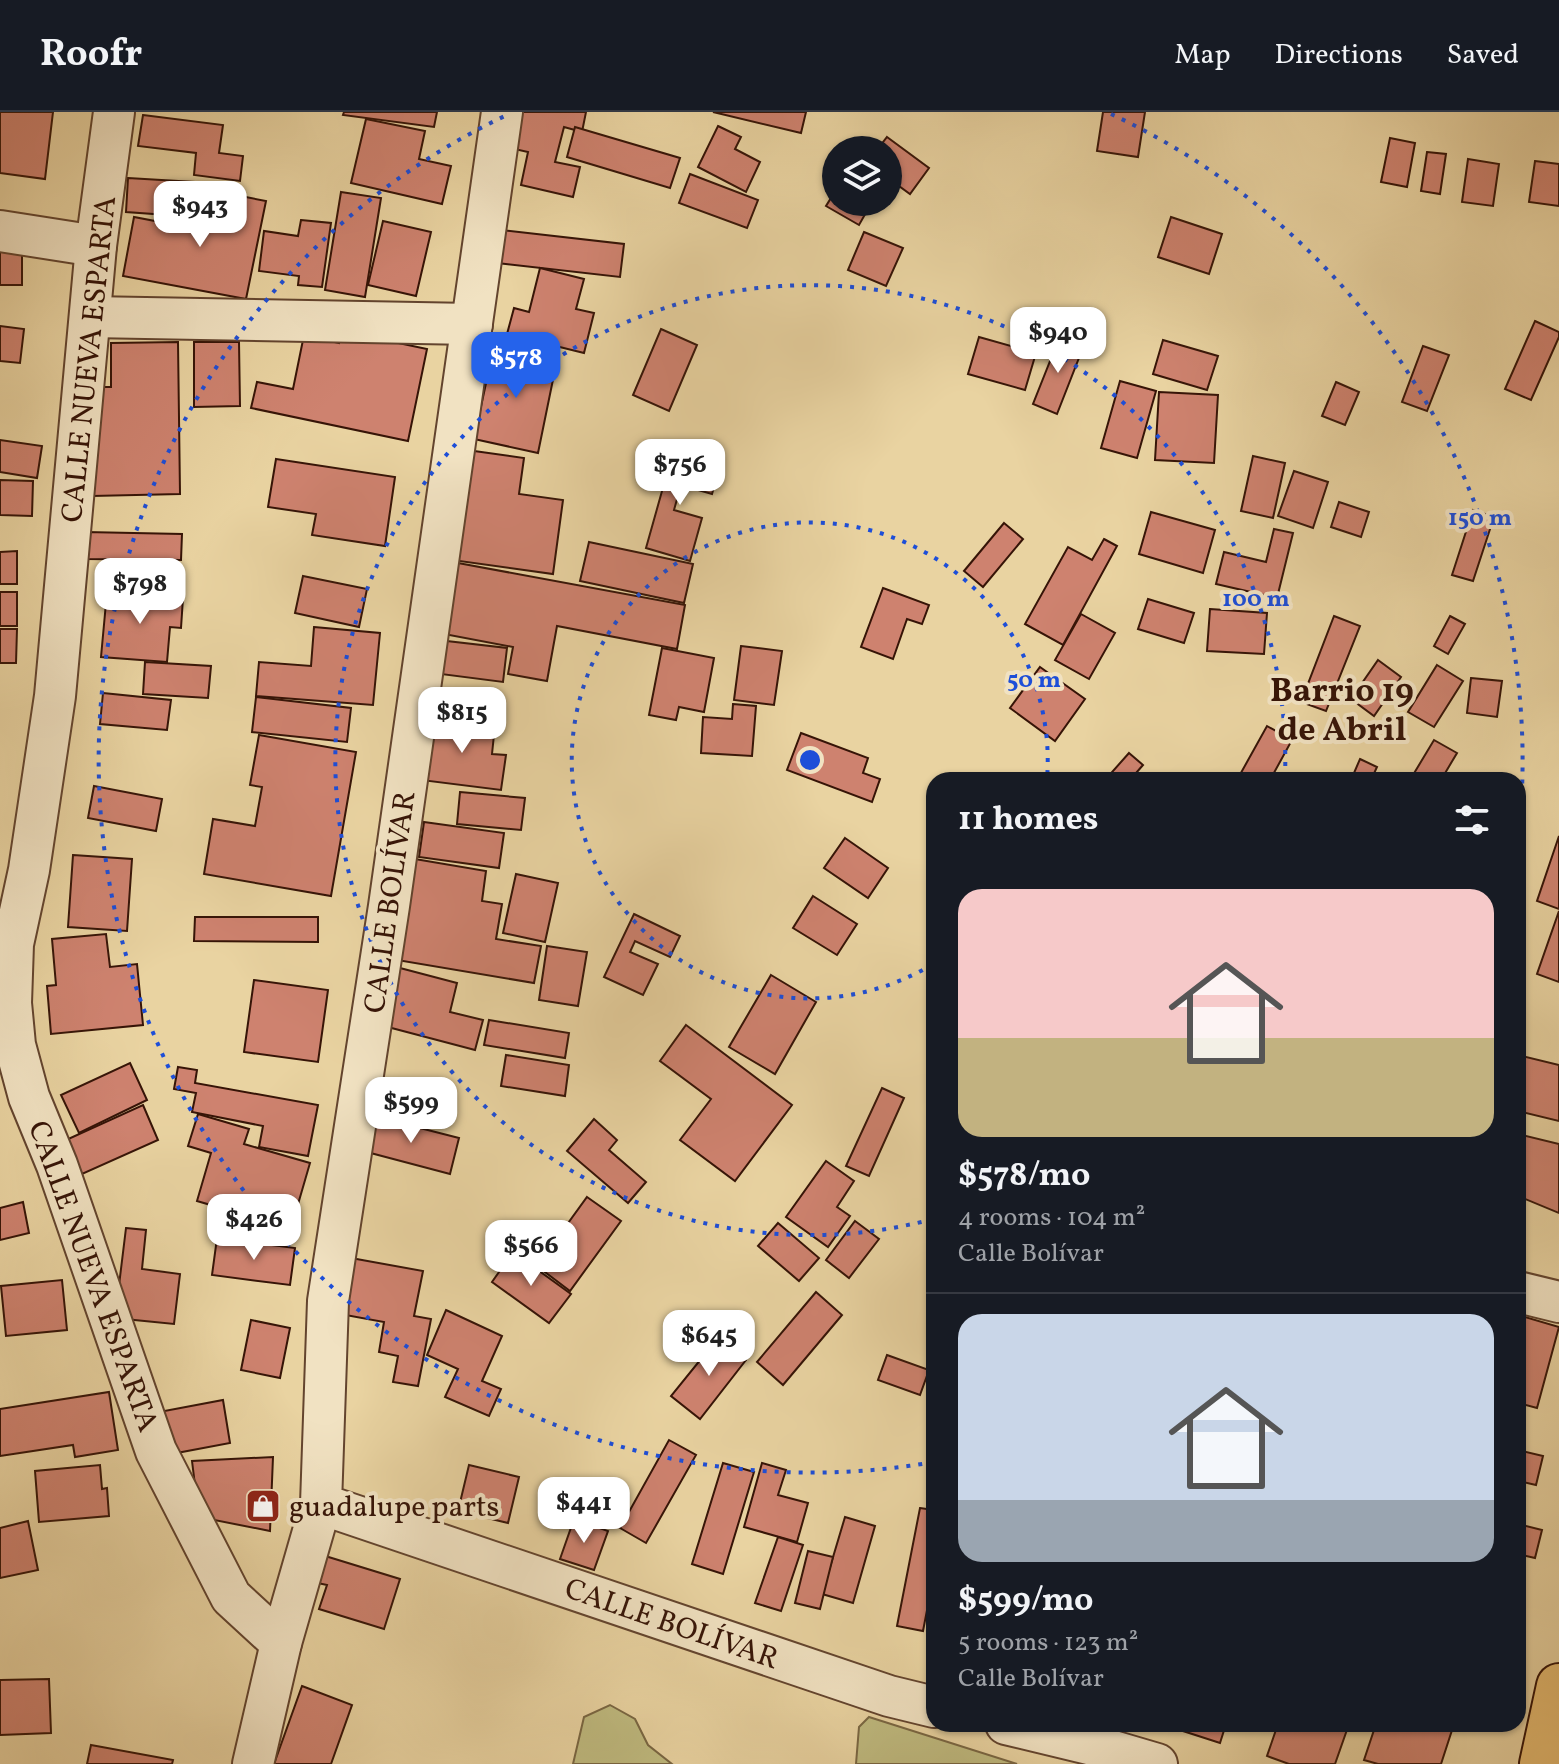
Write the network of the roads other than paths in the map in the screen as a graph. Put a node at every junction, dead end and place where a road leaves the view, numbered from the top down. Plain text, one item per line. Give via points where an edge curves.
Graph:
1 (114, 112) edge
2 (502, 112) edge
3 (0, 231) edge
4 (96, 246) junction
5 (90, 317) junction
6 (472, 324) junction
7 (1526, 1294) edge
8 (1559, 1302) edge
9 (321, 1504) junction
10 (281, 1643) junction
11 (1559, 1686) edge
12 (926, 1705) edge
13 (1091, 1734) edge
14 (253, 1764) edge
15 (1157, 1764) edge
16 (1542, 1764) edge

1 - 4 street, CALLE NUEVA ESPARTA
2 - 6 street, CALLE BOLÍVAR
3 - 4 street
4 - 5 street, CALLE NUEVA ESPARTA
5 - 6 street
5 - 10 street, CALLE NUEVA ESPARTA via 55,696 13,944 15,1045 156,1451 231,1597
6 - 9 street, CALLE BOLÍVAR via 328,1301
7 - 8 street
9 - 10 street, CALLE BOLÍVAR
9 - 12 street, CALLE BOLÍVAR
10 - 14 street, CALLE BOLÍVAR
11 - 16 main road
13 - 15 street

